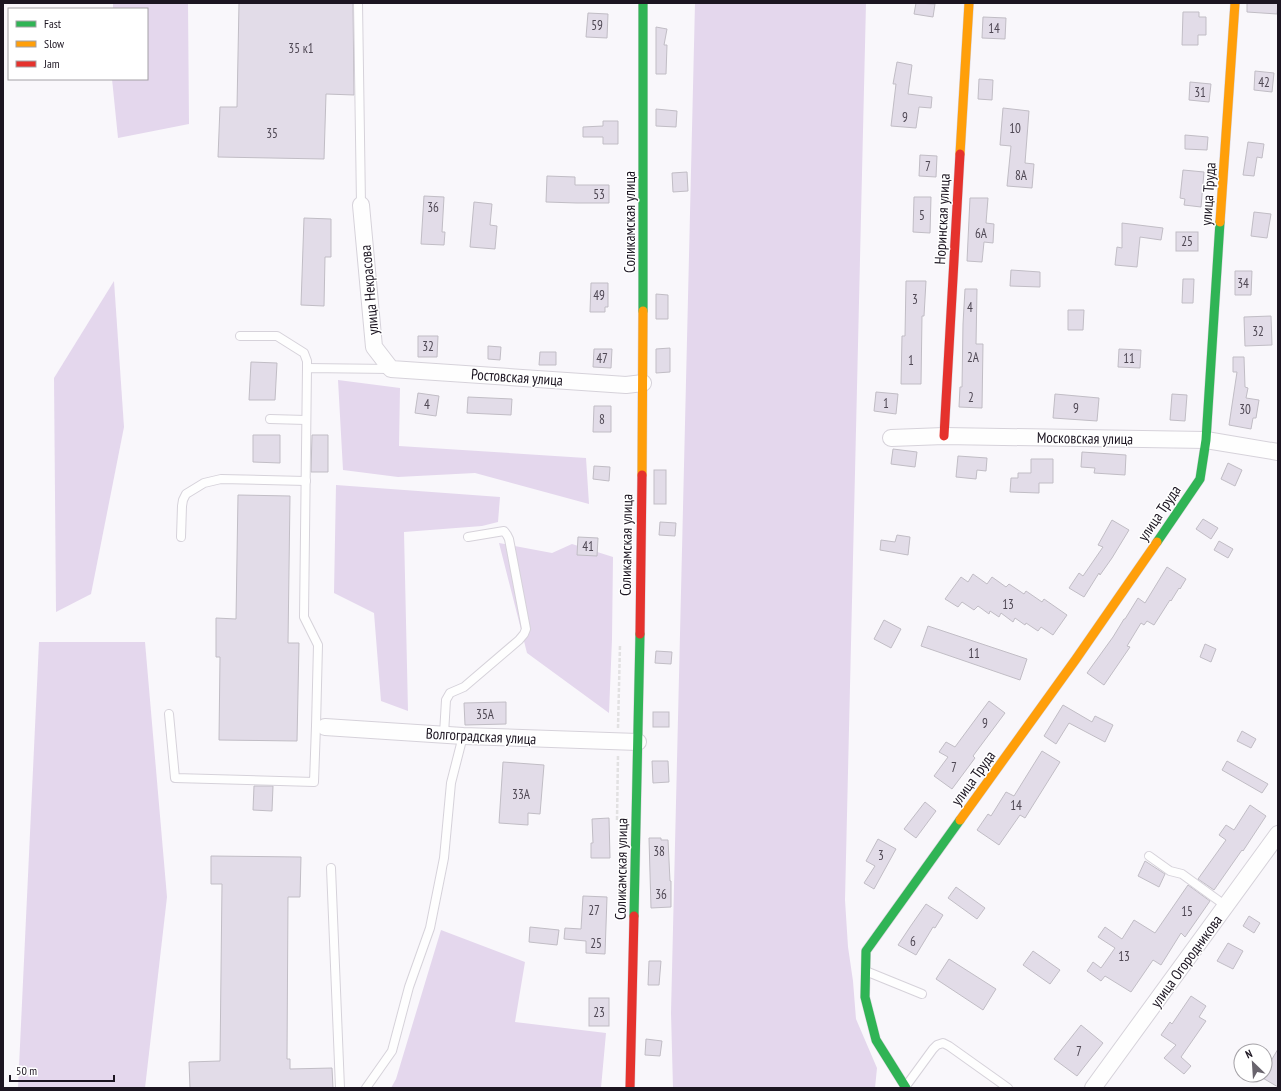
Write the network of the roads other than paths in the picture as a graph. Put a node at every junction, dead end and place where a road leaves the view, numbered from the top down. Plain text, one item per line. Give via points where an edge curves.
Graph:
1 (358, 3) edge
2 (643, 3) edge
3 (969, 3) edge
4 (1235, 3) edge
5 (362, 205) joint
6 (240, 336) dead end
7 (307, 368) junction
8 (390, 369) junction
9 (643, 383) junction
10 (270, 419) dead end
11 (306, 420) junction
12 (944, 436) junction
13 (891, 438) dead end
14 (1206, 440) junction
15 (1278, 452) edge
16 (306, 481) junction
17 (181, 537) dead end
18 (468, 537) dead end
19 (169, 714) dead end
20 (320, 726) junction
21 (444, 734) junction
22 (463, 736) junction
23 (638, 742) junction
24 (1278, 834) edge
25 (1149, 856) dead end
26 (331, 868) dead end
27 (1226, 906) junction
28 (865, 971) junction
29 (922, 994) dead end
30 (340, 1088) edge
31 (366, 1088) edge
32 (630, 1088) edge
33 (905, 1088) edge
34 (1008, 1088) edge
35 (1093, 1088) edge

1 - 5 lane
2 - 9 street, Соликамская улица
3 - 12 street, Норинская улица
4 - 14 street, улица Труда
5 - 8 street, улица Некрасова via 374,347
6 - 7 lane via 277,336 304,353
7 - 8 lane
7 - 11 lane
8 - 9 street, Ростовская улица via 626,385
9 - 23 street, Соликамская улица
10 - 11 lane
11 - 16 lane
12 - 13 street, Московская улица
12 - 14 street, Московская улица
14 - 15 street, Московская улица
14 - 28 street, улица Труда via 1200,479 1076,659 866,951
16 - 17 lane via 221,479 204,483 186,494 183,500
16 - 20 lane via 304,617 318,645
18 - 21 lane via 504,531 508,535 526,628 519,640 464,687 450,693 446,700
19 - 20 lane via 175,778 314,782
20 - 21 street, Волгоградская улица
21 - 22 street, Волгоградская улица
22 - 23 street, Волгоградская улица
22 - 31 lane via 451,782 444,858 430,928 409,987 392,1051
23 - 32 street, Соликамская улица
24 - 27 street, улица Огородникова
25 - 27 lane via 1170,871 1182,874
26 - 30 lane
27 - 35 street, улица Огородникова
28 - 29 lane
28 - 33 street via 865,997 876,1040
33 - 34 lane via 933,1049 943,1043

